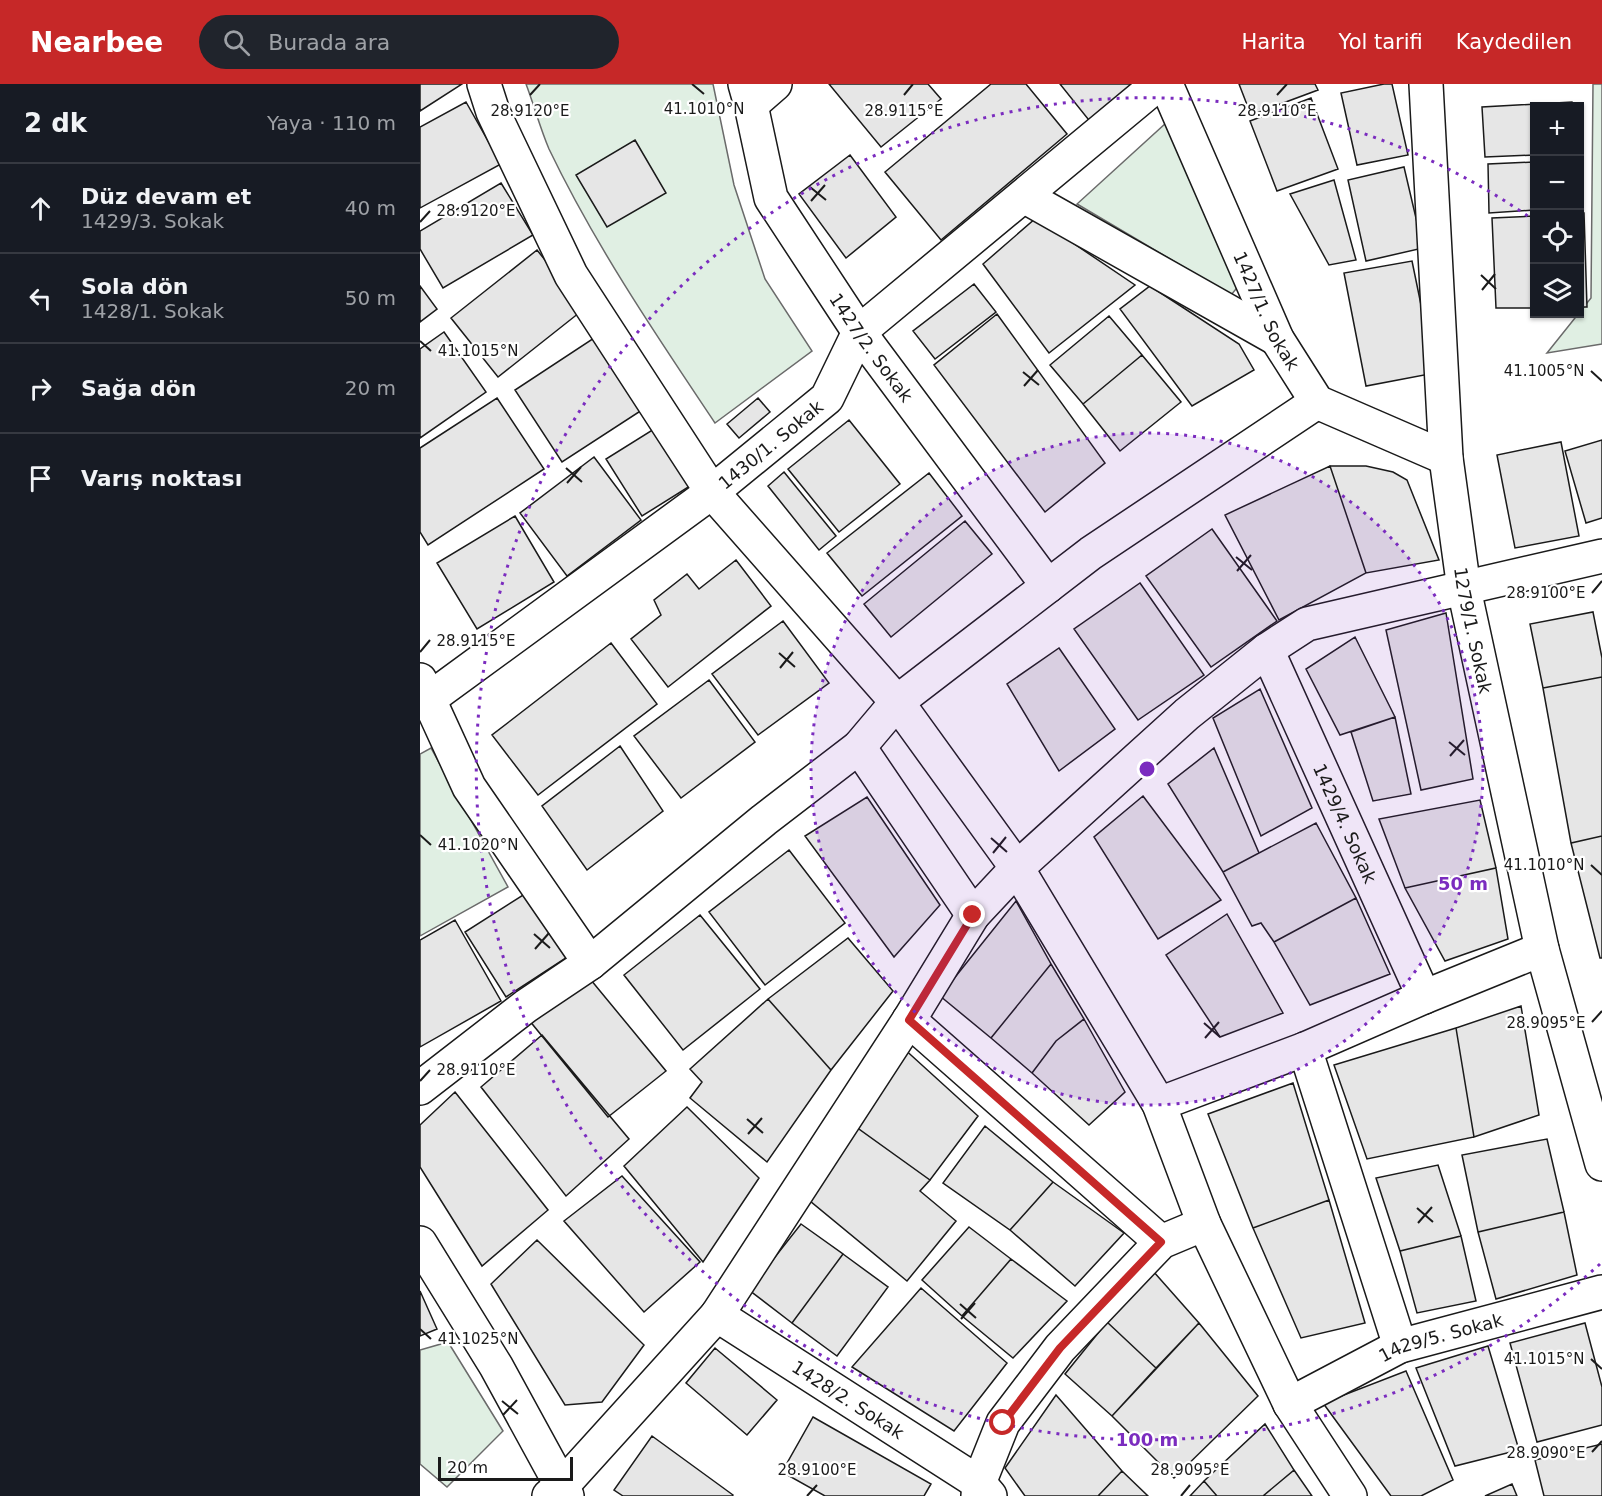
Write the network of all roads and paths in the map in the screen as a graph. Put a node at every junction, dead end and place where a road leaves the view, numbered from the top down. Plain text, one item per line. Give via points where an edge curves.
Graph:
1 (484, 84) edge
2 (1158, 84) edge
3 (1166, 84) edge
4 (1426, 84) edge
5 (757, 91) edge
6 (1024, 196) junction
7 (859, 332) junction
8 (1277, 339) junction
9 (1317, 402) junction
10 (1446, 458) junction
11 (712, 492) junction
12 (1602, 556) edge
13 (1048, 586) junction
14 (1464, 589) junction
15 (1267, 650) junction
16 (425, 689) edge
17 (897, 702) junction
18 (859, 747) junction
19 (1017, 868) junction
20 (973, 915) junction
21 (1542, 949) junction
22 (590, 963) junction
23 (1424, 997) junction
24 (909, 1020) junction
25 (1305, 1049) junction
26 (420, 1088) edge
27 (1159, 1104) junction
28 (1602, 1157) edge
29 (1204, 1224) junction
30 (1161, 1242) junction
31 (420, 1243) edge
32 (1602, 1293) edge
33 (717, 1315) junction
34 (1400, 1346) junction
35 (1290, 1404) junction
36 (983, 1492) edge
37 (559, 1493) edge
38 (1350, 1496) edge

1 - 11 street via 493,112 571,275
2 - 6 street, 1430/1. Sokak
3 - 8 street, 1427/1. Sokak
4 - 10 street, 1279/1. Sokak
5 - 7 street, 1427/2. Sokak via 771,198
6 - 7 street, 1430/1. Sokak
6 - 8 street
7 - 11 street, 1430/1. Sokak via 827,398
7 - 13 street, 1427/2. Sokak
8 - 9 street, 1427/1. Sokak
9 - 10 street
9 - 13 street
10 - 14 street, 1279/1. Sokak
11 - 16 street, 1430/1. Sokak
11 - 17 street
12 - 14 street
13 - 17 street
14 - 15 street via 1307,624
14 - 21 street, 1279/1. Sokak
15 - 19 street via 1187,714
15 - 23 street, 1429/4. Sokak
16 - 22 street via 469,787
17 - 18 street
17 - 19 street
18 - 20 street
18 - 22 street via 764,819
19 - 20 street
19 - 27 street
20 - 24 street
21 - 23 street
21 - 28 street, 1279/1. Sokak
22 - 26 street via 526,1006
23 - 25 street
24 - 30 street
24 - 33 street
25 - 27 street
25 - 34 street
27 - 29 street
29 - 30 street
29 - 35 street
30 - 36 street via 1053,1357 1003,1423
31 - 37 street via 496,1366
32 - 34 street, 1429/5. Sokak
33 - 36 street, 1428/2. Sokak
33 - 37 street
34 - 35 street, 1429/5. Sokak
35 - 38 street

